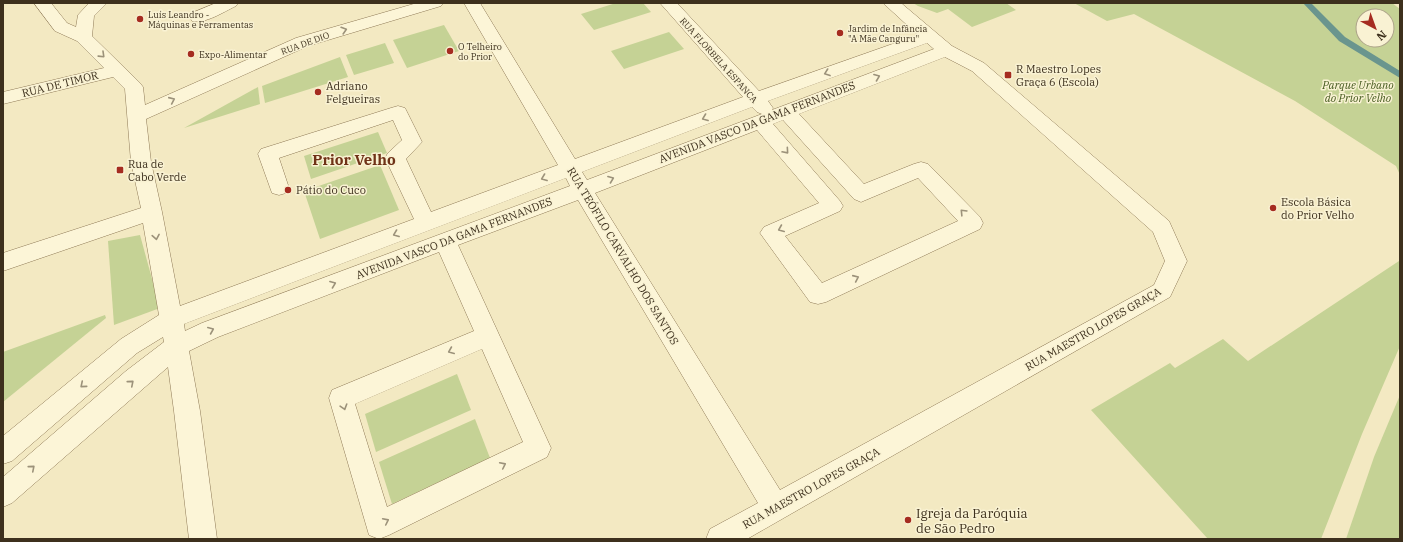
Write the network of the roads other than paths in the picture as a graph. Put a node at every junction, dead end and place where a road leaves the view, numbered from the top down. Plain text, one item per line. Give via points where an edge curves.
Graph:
1 (42, 3) edge
2 (99, 3) edge
3 (230, 3) edge
4 (435, 3) edge
5 (472, 3) edge
6 (668, 3) edge
7 (891, 3) edge
8 (198, 17) dead end
9 (83, 37) junction
10 (938, 43) junction
11 (117, 70) junction
12 (3, 98) edge
13 (755, 99) junction
14 (137, 116) junction
15 (773, 116) junction
16 (570, 169) junction
17 (279, 188) dead end
18 (582, 190) junction
19 (861, 194) junction
20 (833, 206) junction
21 (152, 212) junction
22 (426, 223) junction
23 (445, 241) junction
24 (3, 262) edge
25 (171, 319) junction
26 (487, 336) junction
27 (176, 346) junction
28 (3, 452) edge
29 (3, 494) edge
30 (776, 508) junction
31 (204, 539) edge
32 (720, 539) edge

1 - 9 street via 61,27
2 - 9 street via 86,15
3 - 8 street
14 -> 4 street, RUA DE DIO via 302,42
5 - 16 street, RUA TEÓFILO CARVALHO DOS SANTOS
6 - 13 street, RUA FLORBELA ESPANCA
7 - 10 street, RUA MAESTRO LOPES GRAÇA
9 -> 11 street
10 -> 13 street, AVENIDA VASCO DA GAMA FERNANDES
15 -> 10 street, AVENIDA VASCO DA GAMA FERNANDES
10 - 30 street, RUA MAESTRO LOPES GRAÇA via 978,67 1162,227 1176,261 1162,291
11 - 12 street, RUA DE TIMOR
11 - 14 street via 134,88
13 - 15 street, RUA FLORBELA ESPANCA
13 -> 16 street, AVENIDA VASCO DA GAMA FERNANDES
14 - 21 street via 141,162
18 -> 15 street, AVENIDA VASCO DA GAMA FERNANDES
15 - 19 street
15 -> 20 street
16 - 18 street, RUA TEÓFILO CARVALHO DOS SANTOS
16 -> 22 street, AVENIDA VASCO DA GAMA FERNANDES
17 - 22 street via 268,154 398,112 412,142 395,158
18 - 23 street, AVENIDA VASCO DA GAMA FERNANDES
18 - 30 street, RUA TEÓFILO CARVALHO DOS SANTOS
19 - 20 street
20 -> 19 street via 771,233 818,295 973,223 921,169
21 - 24 street
21 -> 25 street
22 -> 25 street, AVENIDA VASCO DA GAMA FERNANDES
23 - 26 street
27 -> 23 street, AVENIDA VASCO DA GAMA FERNANDES via 210,330
25 - 27 street
25 -> 28 street, AVENIDA VASCO DA GAMA FERNANDES via 129,346
26 -> 26 street via 341,398 379,524 538,448
29 -> 27 street, AVENIDA VASCO DA GAMA FERNANDES via 135,378
27 - 31 street
30 - 32 street, RUA MAESTRO LOPES GRAÇA

